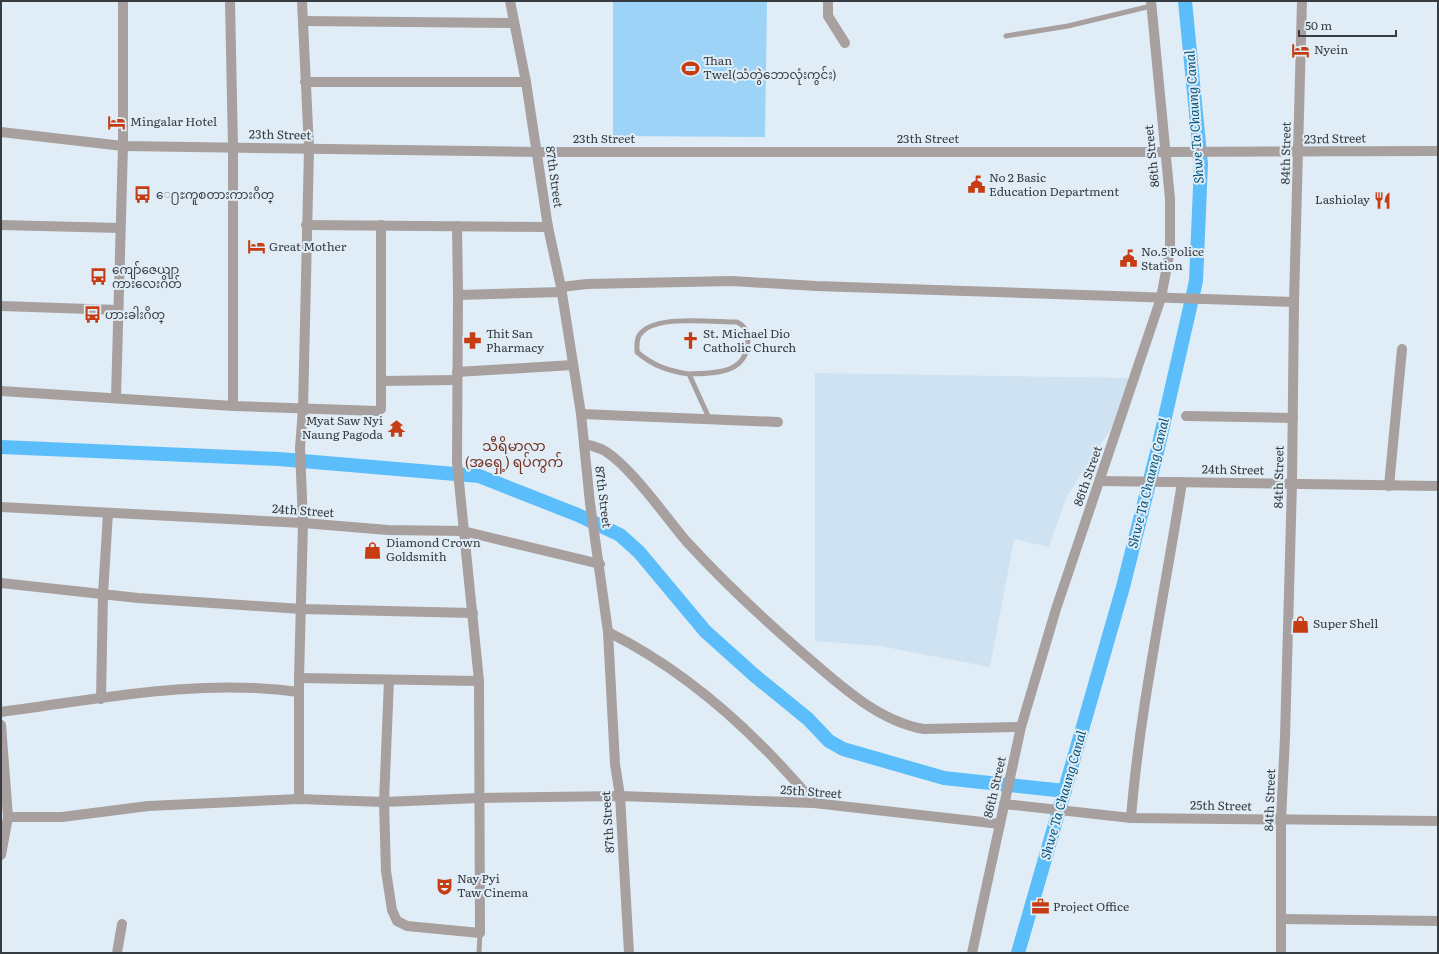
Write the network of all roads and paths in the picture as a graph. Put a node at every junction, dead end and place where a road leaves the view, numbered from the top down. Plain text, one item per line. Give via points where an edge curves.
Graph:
1 (123, 1) edge
2 (230, 1) edge
3 (302, 1) edge
4 (510, 1) edge
5 (828, 1) edge
6 (1302, 1) edge
7 (1151, 4) edge
8 (304, 21) junction
9 (514, 23) junction
10 (1006, 36) dead end
11 (845, 43) dead end
12 (305, 82) junction
13 (526, 82) junction
14 (1, 132) edge
15 (123, 146) junction
16 (233, 148) junction
17 (308, 148) junction
18 (1208, 151) joint
19 (1438, 151) edge
20 (537, 152) junction
21 (1165, 152) junction
22 (1299, 153) junction
23 (1, 225) edge
24 (306, 225) junction
25 (381, 225) junction
26 (457, 226) junction
27 (548, 227) junction
28 (120, 228) junction
29 (562, 289) junction
30 (458, 295) junction
31 (1161, 298) junction
32 (1294, 302) junction
33 (1, 306) edge
34 (118, 310) junction
35 (1402, 349) dead end
36 (573, 366) junction
37 (689, 374) junction
38 (457, 376) junction
39 (381, 381) junction
40 (1, 391) edge
41 (116, 397) junction
42 (232, 406) junction
43 (303, 409) junction
44 (581, 414) junction
45 (1186, 416) dead end
46 (709, 418) junction
47 (1293, 418) junction
48 (778, 422) dead end
49 (584, 444) junction
50 (1100, 481) junction
51 (1182, 482) junction
52 (1292, 483) junction
53 (1389, 486) junction
54 (1438, 486) edge
55 (1, 507) edge
56 (108, 513) junction
57 (303, 523) junction
58 (463, 531) junction
59 (600, 564) junction
60 (1, 583) edge
61 (103, 594) junction
62 (302, 609) junction
63 (473, 612) junction
64 (608, 632) junction
65 (300, 678) junction
66 (390, 680) junction
67 (479, 681) junction
68 (299, 692) junction
69 (101, 699) junction
70 (1, 712) edge
71 (1, 725) edge
72 (1022, 727) junction
73 (620, 796) junction
74 (299, 798) junction
75 (479, 798) junction
76 (1005, 800) junction
77 (384, 802) junction
78 (814, 804) junction
79 (8, 817) junction
80 (1131, 818) junction
81 (1281, 820) junction
82 (1438, 821) edge
83 (1000, 824) junction
84 (1, 855) edge
85 (1282, 918) junction
86 (1438, 921) edge
87 (122, 924) dead end
88 (480, 933) junction
89 (117, 953) edge
90 (479, 953) edge
91 (629, 953) edge
92 (972, 953) edge
93 (1281, 953) edge

1 - 15 street
2 - 16 street
3 - 8 street
4 - 9 street, 87th Street
5 - 11 street via 830,20
6 - 22 street, 84th Street
7 - 10 lane via 1068,26
7 - 21 street, 86th Street
8 - 9 street
8 - 12 street
9 - 13 street, 87th Street
12 - 13 street
12 - 17 street
13 - 20 street, 87th Street
14 - 15 street, 23th Street
15 - 16 street, 23th Street
15 - 28 street
16 - 17 street, 23th Street
16 - 42 street
17 - 20 street, 23th Street
17 - 24 street
18 - 21 street, 23th Street
18 - 22 street, 23rd Street
19 - 22 street, 23rd Street
20 - 21 street, 23th Street
20 - 27 street, 87th Street
21 - 31 street, 86th Street via 1171,231
22 - 32 street, 84th Street
23 - 28 street
24 - 25 street
24 - 43 street
25 - 26 street
25 - 39 street
26 - 27 street
26 - 30 street
27 - 29 street, 87th Street
28 - 34 street
29 - 30 street
29 - 31 street via 587,284 732,281
29 - 36 street, 87th Street
30 - 38 street
31 - 32 street
31 - 50 street, 86th Street
32 - 47 street, 84th Street
33 - 34 street
34 - 41 street
35 - 53 street
36 - 38 street
36 - 44 street, 87th Street
37 - 37 lane via 720,373 739,364 748,351 748,334 741,324 664,322 642,331 637,340 637,352 646,360 668,370
37 - 46 lane
38 - 39 street
38 - 58 street via 457,462
39 - 43 street via 382,407 377,411
40 - 41 street
41 - 42 street
42 - 43 street
43 - 57 street via 300,448
44 - 46 street
44 - 49 street, 87th Street
45 - 47 street
46 - 48 street
47 - 52 street, 84th Street
49 - 59 street, 87th Street
49 - 72 street via 602,450 624,467 688,542 757,613 851,695 902,724 913,727
50 - 51 street, 24th Street
50 - 72 street, 86th Street via 1056,609
51 - 52 street, 24th Street
51 - 80 street via 1143,712
52 - 53 street, 24th Street
52 - 81 street, 84th Street
53 - 54 street, 24th Street
55 - 56 street, 24th Street
56 - 57 street, 24th Street
56 - 61 street
57 - 58 street, 24th Street via 388,530
57 - 62 street
58 - 59 street, 24th Street
58 - 63 street
59 - 64 street, 87th Street
60 - 61 street
61 - 62 street
61 - 69 street
62 - 63 street
62 - 65 street
63 - 67 street
64 - 73 street, 87th Street via 615,764
64 - 78 street via 639,647 680,674 754,739
65 - 66 street
65 - 68 street
66 - 67 street
66 - 77 street
67 - 75 street
68 - 69 street via 230,686
68 - 74 street
69 - 70 street
71 - 79 street
72 - 76 street, 86th Street
73 - 75 street, 25th Street
73 - 78 street, 25th Street
73 - 91 street, 87th Street
74 - 77 street, 25th Street
74 - 79 street, 25th Street via 148,806 62,817
75 - 77 street, 25th Street
75 - 88 street
76 - 80 street, 25th Street via 1040,808
76 - 83 street, 86th Street
77 - 88 street via 386,870 392,910 397,921 407,926
78 - 83 street, 25th Street
79 - 84 street
80 - 81 street, 25th Street
81 - 82 street, 25th Street
81 - 85 street, 84th Street
83 - 92 street, 86th Street
85 - 86 street
85 - 93 street, 84th Street
87 - 89 street
88 - 90 lane

